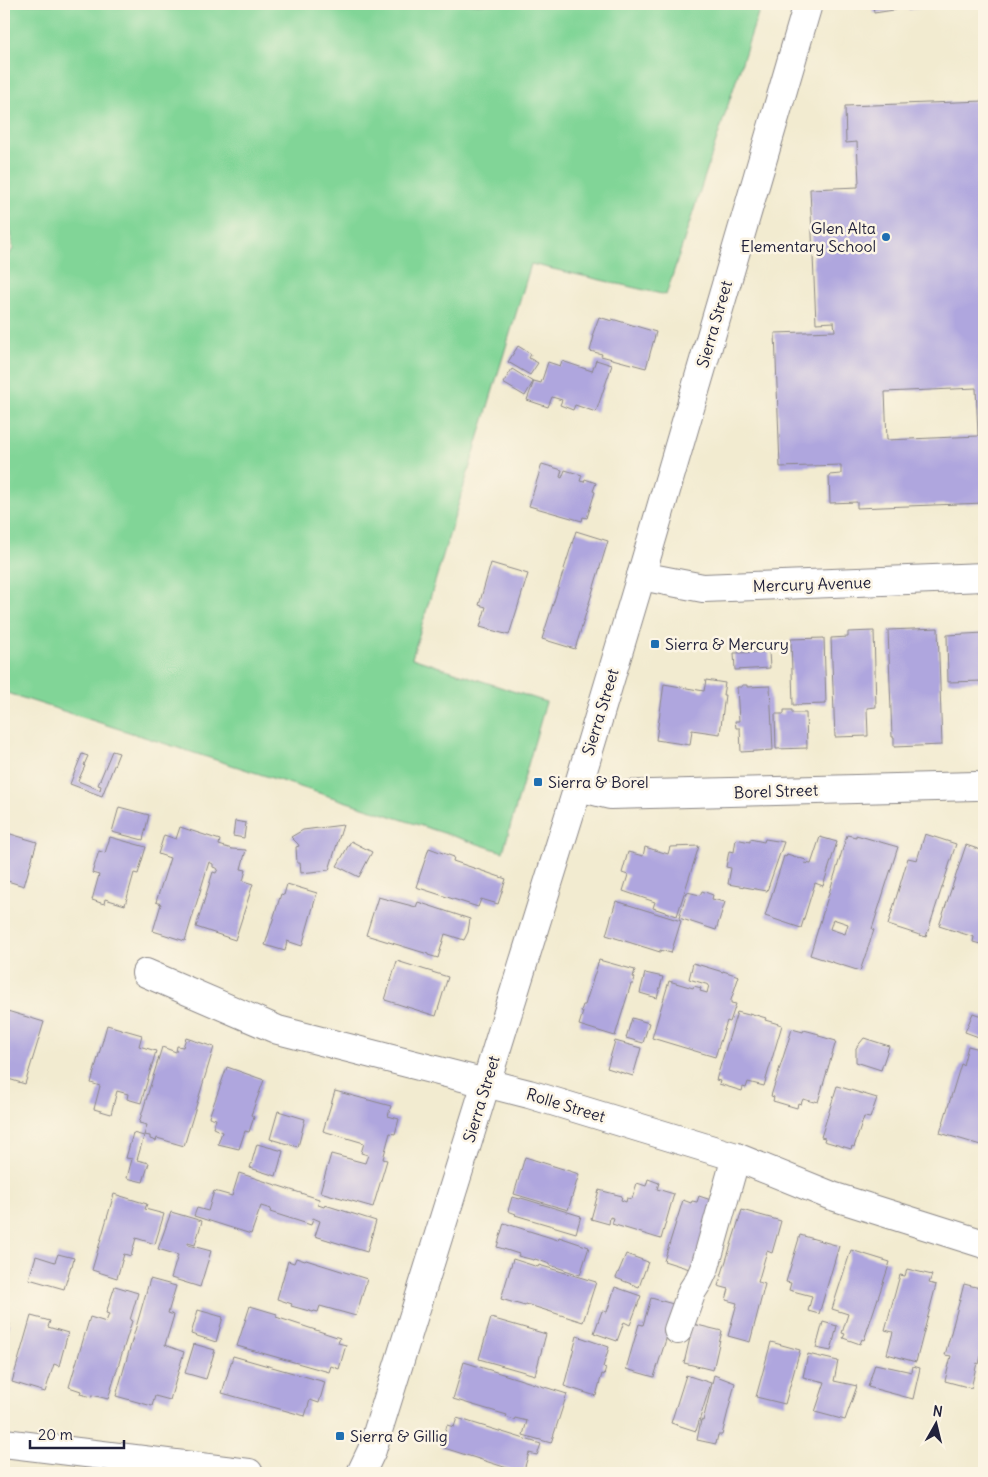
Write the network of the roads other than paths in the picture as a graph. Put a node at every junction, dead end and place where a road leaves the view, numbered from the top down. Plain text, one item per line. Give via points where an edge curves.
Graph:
1 (808, 4) edge
2 (641, 576) junction
3 (984, 577) edge
4 (976, 786) dead end
5 (578, 787) junction
6 (146, 973) dead end
7 (486, 1084) junction
8 (736, 1157) junction
9 (984, 1244) edge
10 (678, 1330) dead end
11 (4, 1443) edge
12 (249, 1473) edge
13 (361, 1473) edge

1 - 2 street, Sierra Street
2 - 3 street, Mercury Avenue via 703,588
2 - 5 street, Sierra Street
4 - 5 street, Borel Street via 610,795
5 - 7 street, Sierra Street
6 - 7 street, Rolle Street via 278,1030
7 - 8 street, Rolle Street
7 - 13 street, Sierra Street via 372,1450
8 - 9 street, Rolle Street via 832,1196
8 - 10 street via 705,1266
11 - 12 street

